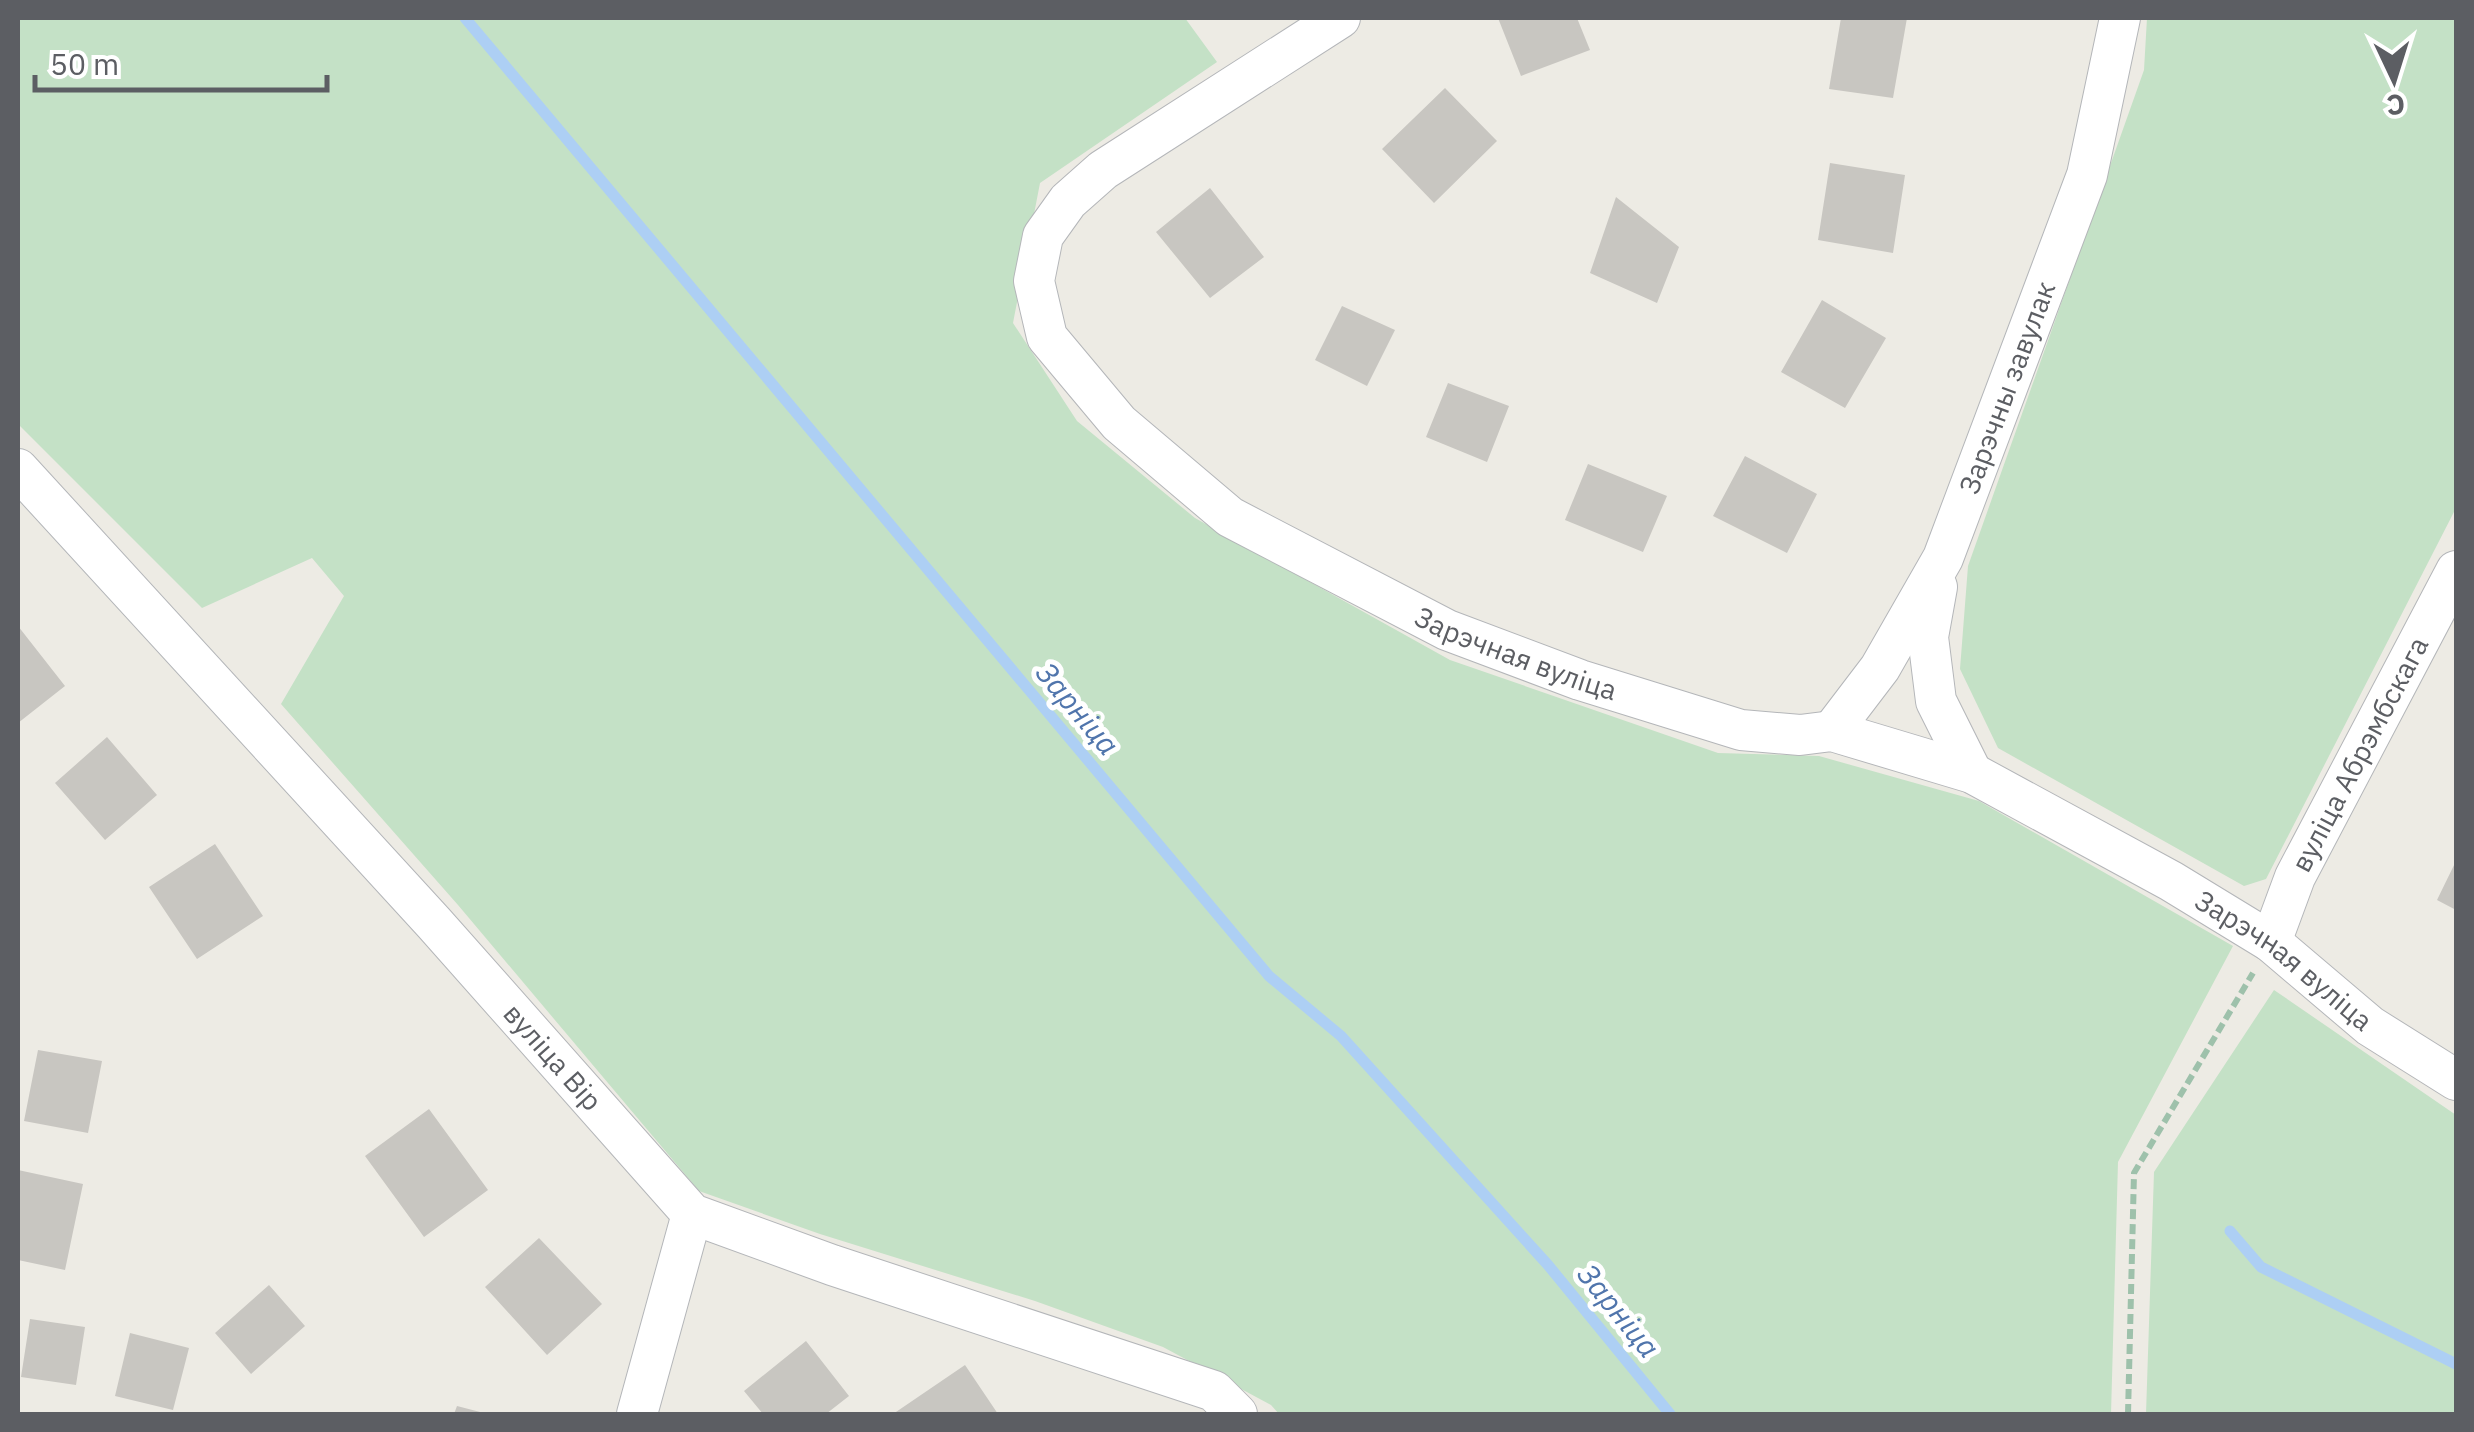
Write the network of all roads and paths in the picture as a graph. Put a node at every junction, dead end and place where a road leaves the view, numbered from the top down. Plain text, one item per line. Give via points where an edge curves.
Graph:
1 (1340, 18) edge
2 (2120, 18) edge
3 (18, 469) edge
4 (1942, 558) junction
5 (2456, 571) edge
6 (1832, 731) junction
7 (1972, 773) junction
8 (2271, 942) junction
9 (2456, 1080) edge
10 (692, 1214) junction
11 (637, 1414) edge
12 (1237, 1414) edge
13 (2128, 1414) edge

1 - 6 street, Зарэчная вуліца via 1103,170 1068,201 1043,236 1034,281 1048,336 1119,423 1230,517 1447,630 1741,730
2 - 4 street, Зарэчны завулак via 2087,175
3 - 10 street, вуліца Вір
4 - 6 street, Зарэчны завулак via 1880,668
4 - 7 street via 1928,637 1936,701
5 - 8 street, вуліца Абрэмбскага via 2296,877
6 - 7 street, Зарэчная вуліца
7 - 8 street, Зарэчная вуліца
8 - 9 street, Зарэчная вуліца via 2370,1026
8 - 13 path via 2134,1173
10 - 11 street
10 - 12 street, вуліца Вір via 1214,1391

